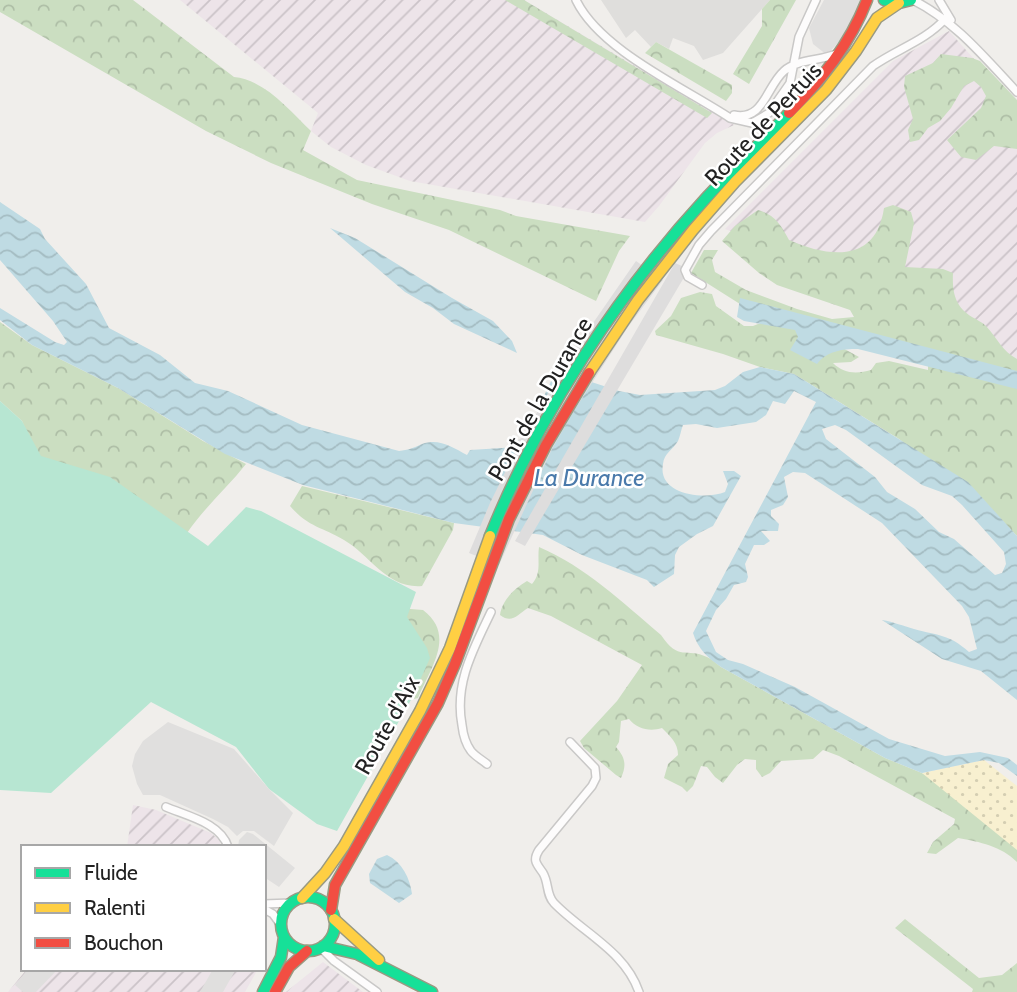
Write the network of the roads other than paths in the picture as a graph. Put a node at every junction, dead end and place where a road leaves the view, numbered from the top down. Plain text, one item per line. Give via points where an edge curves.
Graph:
1 (576, 0) edge
2 (816, 0) edge
3 (867, 0) edge
4 (884, 0) edge
5 (912, 0) edge
6 (939, 0) edge
7 (899, 3) junction
8 (945, 19) junction
9 (965, 37) junction
10 (841, 52) junction
11 (796, 64) junction
12 (1017, 92) edge
13 (714, 107) junction
14 (647, 268) joint
15 (657, 276) joint
16 (702, 285) dead end
17 (558, 411) junction
18 (487, 560) junction
19 (491, 612) dead end
20 (570, 742) dead end
21 (487, 764) dead end
22 (166, 807) dead end
23 (227, 845) edge
24 (302, 898) junction
25 (291, 903) junction
26 (266, 906) edge
27 (266, 908) edge
28 (332, 914) junction
29 (281, 925) junction
30 (284, 937) junction
31 (322, 947) junction
32 (307, 951) junction
33 (395, 974) junction
34 (262, 992) edge
35 (275, 992) edge
36 (377, 992) edge
37 (432, 992) edge
38 (639, 992) edge

1 - 13 street via 592,26 616,47
2 - 11 street via 799,37
3 - 10 main road, Route de Pertuis via 861,20
4 - 7 main road
5 - 7 main road
5 - 8 street
6 - 9 street
7 - 15 main road, Route de Pertuis via 877,19 826,90 736,182
8 - 9 street
8 - 16 street via 929,35 873,66 711,230 685,270
9 - 12 street
10 - 11 street
10 - 14 main road, Route de Pertuis
11 - 13 street via 785,69 760,107 748,116
11 - 13 street via 781,98 759,121 738,120
14 - 17 main road, Pont de la Durance via 612,316
15 - 17 main road, Pont de la Durance
17 - 18 main road, Pont de la Durance
18 - 24 main road, Route d'Aix via 428,698 343,848
18 - 28 main road, Route d'Aix via 446,686 340,875
19 - 21 street via 467,662 460,694 465,740
20 - 38 street via 595,768 596,778 534,859 552,901 621,961 634,976
22 - 23 street via 212,827
24 - 25 main road
24 - 28 main road via 321,901
25 - 26 street
25 - 29 main road
27 - 29 street
28 - 31 main road via 334,931
28 - 33 main road
29 - 30 main road
30 - 32 main road
30 - 34 main road via 281,957
31 - 32 main road
31 - 33 main road via 357,954
31 - 36 street
32 - 35 main road via 289,967
33 - 37 main road

